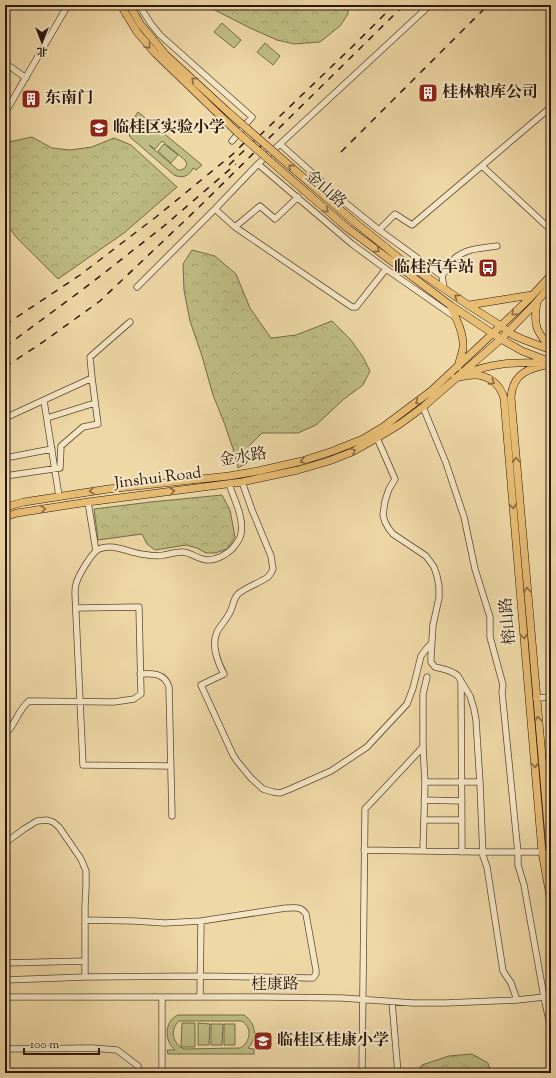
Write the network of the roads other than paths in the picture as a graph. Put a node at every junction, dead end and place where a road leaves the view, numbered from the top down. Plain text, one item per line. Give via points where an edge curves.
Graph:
1 (68, 5) edge
2 (121, 5) edge
3 (139, 5) edge
4 (430, 5) edge
5 (130, 7) edge
6 (5, 63) edge
7 (26, 78) junction
8 (551, 107) edge
9 (5, 113) edge
10 (232, 141) dead end
11 (280, 144) junction
12 (258, 164) junction
13 (482, 166) junction
14 (298, 197) junction
15 (215, 209) junction
16 (235, 227) junction
17 (379, 230) junction
18 (551, 230) edge
19 (498, 246) dead end
20 (386, 269) junction
21 (551, 275) edge
22 (442, 276) junction
23 (551, 285) edge
24 (138, 287) dead end
25 (444, 288) junction
26 (532, 295) junction
27 (537, 302) junction
28 (450, 305) junction
29 (468, 305) junction
30 (456, 318) junction
31 (130, 322) dead end
32 (501, 326) junction
33 (508, 331) junction
34 (493, 333) junction
35 (501, 339) junction
36 (551, 349) edge
37 (551, 363) edge
38 (458, 367) junction
39 (92, 378) junction
40 (455, 378) junction
41 (44, 401) junction
42 (95, 403) junction
43 (423, 407) junction
44 (5, 418) edge
45 (47, 418) junction
46 (377, 438) junction
47 (52, 449) junction
48 (5, 458) edge
49 (55, 469) junction
50 (5, 476) edge
51 (242, 482) junction
52 (229, 484) junction
53 (60, 496) junction
54 (88, 502) junction
55 (5, 507) edge
56 (5, 517) edge
57 (96, 551) junction
58 (76, 608) junction
59 (432, 644) junction
60 (140, 674) junction
61 (427, 677) dead end
62 (460, 680) junction
63 (551, 697) edge
64 (536, 698) junction
65 (80, 701) junction
66 (5, 728) edge
67 (423, 747) junction
68 (170, 766) junction
69 (425, 782) junction
70 (462, 782) junction
71 (480, 782) junction
72 (424, 800) junction
73 (462, 801) junction
74 (172, 816) dead end
75 (424, 820) junction
76 (462, 820) junction
77 (550, 842) edge
78 (5, 844) edge
79 (541, 844) junction
80 (364, 850) junction
81 (423, 851) junction
82 (462, 852) junction
83 (483, 852) junction
84 (518, 852) junction
85 (533, 852) junction
86 (542, 852) junction
87 (551, 856) edge
88 (544, 862) junction
89 (551, 902) edge
90 (85, 920) junction
91 (201, 921) junction
92 (85, 961) junction
93 (5, 963) edge
94 (201, 976) junction
95 (85, 977) junction
96 (5, 980) edge
97 (551, 995) edge
98 (5, 997) edge
99 (162, 997) junction
100 (200, 997) junction
101 (544, 997) junction
102 (363, 1000) junction
103 (517, 1000) junction
104 (392, 1002) junction
105 (551, 1030) edge
106 (5, 1049) edge
107 (140, 1073) edge
108 (162, 1073) edge
109 (362, 1073) edge
110 (398, 1073) edge

1 - 7 street
2 -> 28 main road, 金山路, bridge via 136,32 154,53 237,132 346,226
3 - 10 street via 160,35 252,117
4 - 11 street
25 -> 5 main road, 金山路, bridge via 399,258 352,220 228,112 166,55
6 - 7 street
7 - 9 street
8 - 13 street
11 - 12 street
11 - 17 street
12 - 14 street
12 - 15 street
13 - 17 street via 412,225 395,214
13 - 18 street
14 - 16 street via 275,219 260,206
14 - 20 street via 352,244
15 - 16 street
15 - 24 street
16 - 20 street via 352,307 356,307
17 - 22 street
19 - 22 street via 465,251 455,258
20 - 30 street
21 - 26 main road, 金水路
22 - 25 street
23 - 27 main road, Jinshui Road
29 -> 25 main road, 金山路
26 - 29 main road
26 -> 32 main road, 金水路
27 - 33 main road, Jinshui Road
27 - 36 main road via 534,314 537,328
28 - 30 main road
28 - 34 main road, 金山路
29 - 32 main road, 金山路
30 - 38 main road via 463,346
31 - 39 street via 90,358
32 - 33 main road, 金山路
32 - 34 main road, 金水路
33 - 35 main road, Jinshui Road
33 - 36 main road, 金山路
34 - 35 main road, 金山路
34 - 38 main road, 金水路
35 - 37 main road, 金山路
35 - 40 main road, Jinshui Road
37 - 40 main road via 508,363 472,371
64 -> 37 main road, 榕山路 via 511,397 513,385 522,373
38 -> 53 main road, 金水路 via 383,427 363,439 333,451 302,461 229,476
39 - 41 street
39 - 42 street
40 - 43 main road, Jinshui Road
40 -> 79 main road, 榕山路 via 480,376 491,380 503,393
41 - 44 street
41 - 45 street
42 - 45 street
42 - 49 street via 98,424 83,427 61,446 60,468
43 - 46 main road, Jinshui Road
43 - 84 street via 464,517 475,569 490,617 490,637 503,686
45 - 47 street
51 -> 46 main road, Jinshui Road via 329,461
46 - 59 street via 395,479 385,501 383,515 388,529 426,556 437,576 439,598
47 - 48 street
47 - 49 street
49 - 50 street
49 - 53 street
51 - 52 main road, Jinshui Road
51 - 59 street via 271,556 273,569 268,577 236,597 216,638 216,656 224,674 201,685 233,755 263,789 280,793 288,790 331,771 367,747 407,704 421,656
54 -> 52 main road, Jinshui Road
52 - 57 street via 242,526 238,543 221,557 206,560 184,552 158,556 115,548 100,548
53 - 55 main road, 金水路
56 -> 54 main road, Jinshui Road
54 - 57 street
57 - 58 street via 81,571 76,584
58 - 60 street via 139,607
58 - 65 street
59 - 62 street via 433,666 456,673
60 - 65 street via 141,694 134,699 114,702
60 - 68 street via 156,674 168,683
61 - 67 street via 423,694
62 - 70 street
62 - 71 street via 470,696 474,709
63 - 64 street
77 -> 64 main road, 榕山路
65 - 66 street via 29,702 23,706 8,731
65 - 68 street via 83,765
67 - 69 street
67 - 80 street via 365,809
68 - 74 street
69 - 70 street
69 - 72 street
70 - 71 street
70 - 73 street
71 - 83 street
72 - 73 street
72 - 75 street
73 - 76 street
75 - 76 street
75 - 81 street
76 - 82 street
77 - 87 main road, 榕山路
78 - 90 street via 37,821 53,822 86,871
79 - 85 street
79 - 86 main road, 榕山路
80 - 81 street
80 - 102 street
81 - 82 street
82 - 83 street
83 - 84 street
83 - 103 street via 503,971
84 - 85 street
84 - 101 street via 518,865 524,885
85 - 86 street
85 - 88 street
86 - 87 street
86 - 88 main road, 榕山路
88 - 89 main road, 榕山路
90 - 91 street via 165,923
90 - 92 street
91 - 94 street
91 - 94 street via 286,908 303,909 316,974 310,978
92 - 93 street
92 - 95 street
94 - 95 street
94 - 100 street
95 - 96 street
97 - 101 street, 桂康路
98 - 99 street, 桂康路
99 - 100 street, 桂康路
99 - 108 street
100 - 102 street, 桂康路
101 - 103 street, 桂康路
101 - 105 street
102 - 104 street, 桂康路
102 - 109 street
103 - 104 street, 桂康路 via 413,1004
104 - 110 street
106 - 107 street via 117,1050 138,1066

